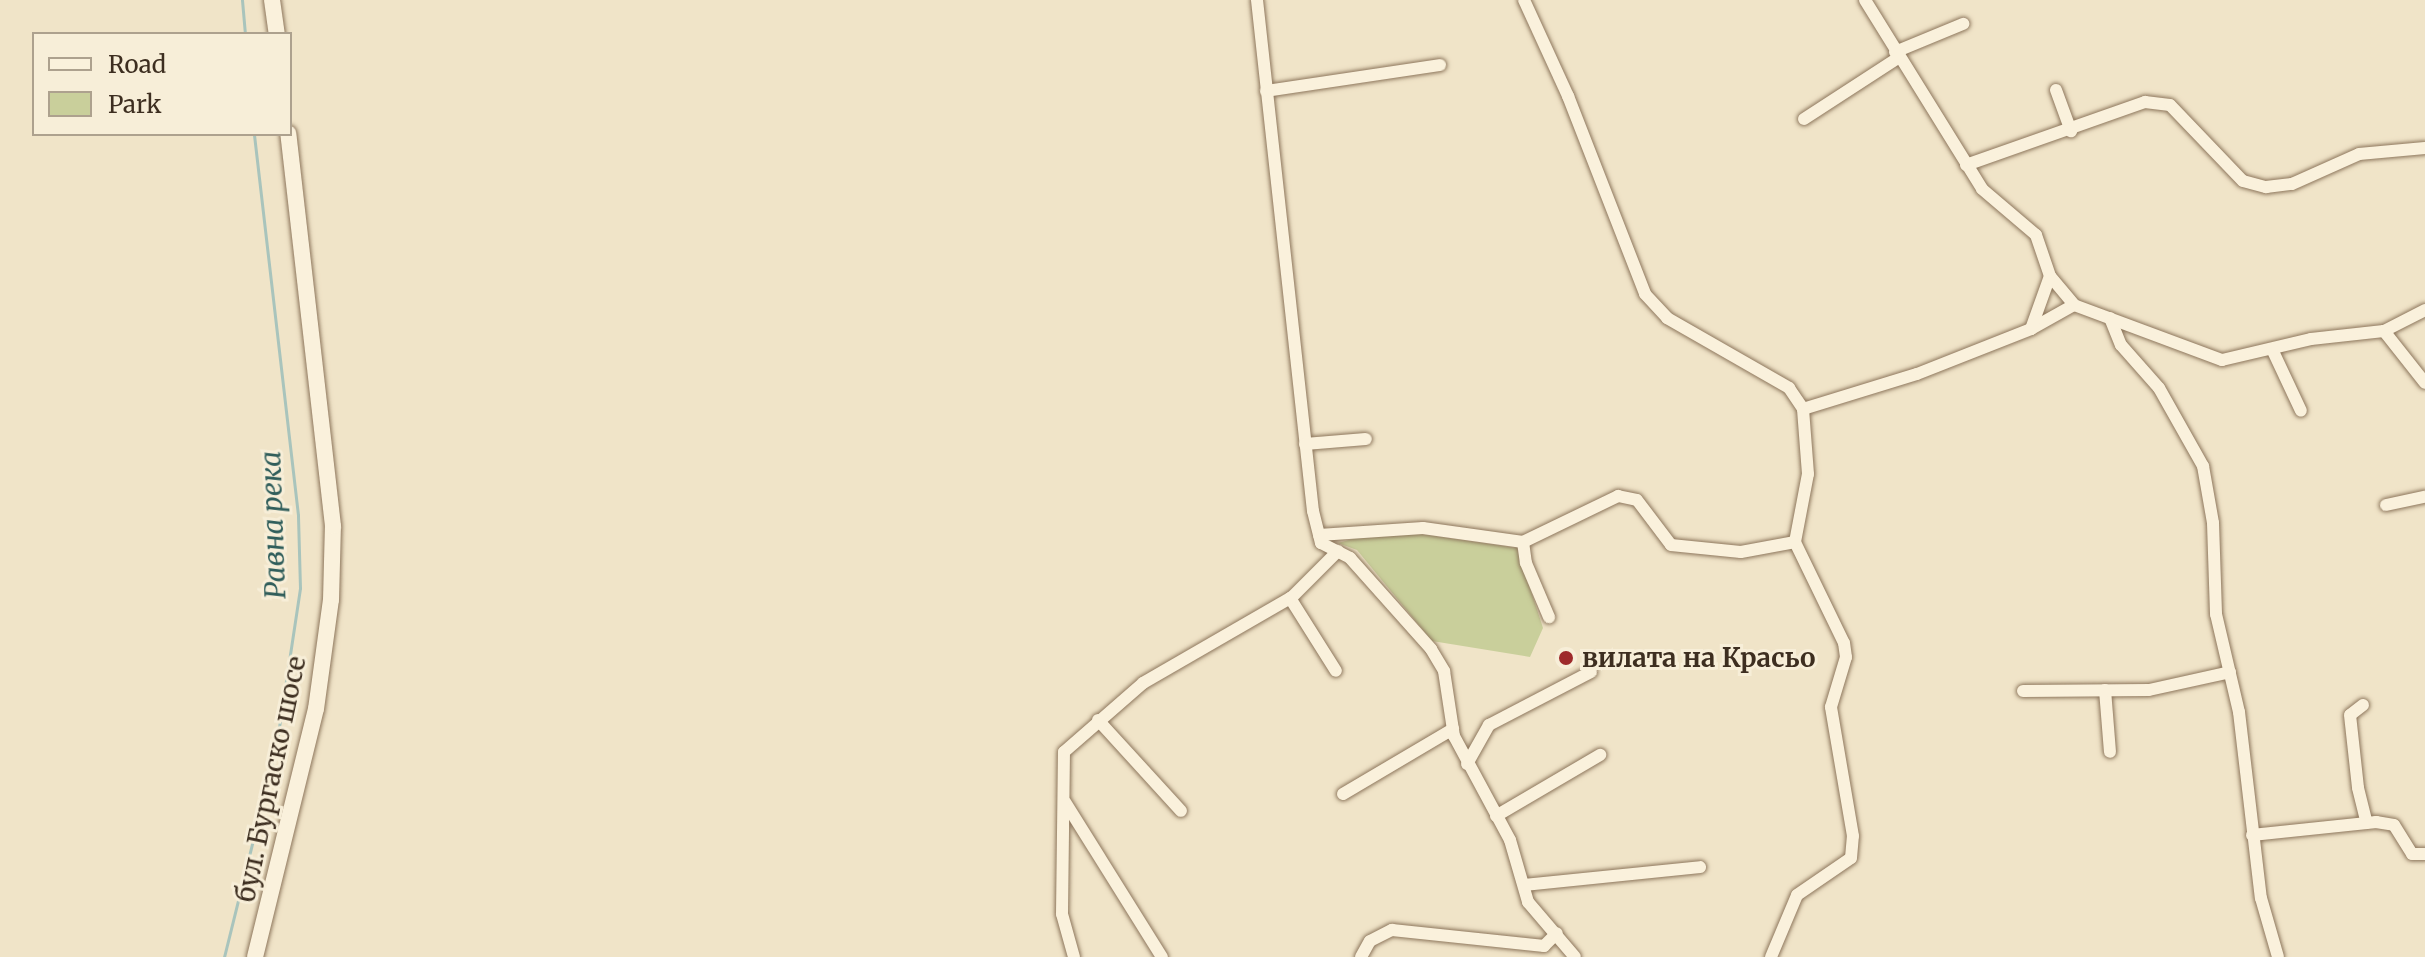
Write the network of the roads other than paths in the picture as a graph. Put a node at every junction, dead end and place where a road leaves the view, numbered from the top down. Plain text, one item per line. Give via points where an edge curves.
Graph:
1 (272, 0) edge
2 (1257, 0) edge
3 (1524, 0) edge
4 (1865, 0) edge
5 (1963, 24) dead end
6 (277, 32) edge
7 (1896, 55) junction
8 (1440, 65) dead end
9 (2056, 90) dead end
10 (1266, 91) junction
11 (1804, 119) dead end
12 (2071, 131) junction
13 (288, 136) edge
14 (2425, 148) edge
15 (1966, 165) junction
16 (2050, 276) junction
17 (2074, 305) junction
18 (2425, 310) edge
19 (2110, 318) junction
20 (2031, 329) junction
21 (2384, 331) junction
22 (2272, 349) junction
23 (2425, 383) edge
24 (1803, 409) junction
25 (2301, 411) dead end
26 (1366, 439) dead end
27 (1305, 444) junction
28 (2425, 497) edge
29 (2386, 505) dead end
30 (1319, 535) junction
31 (1523, 542) junction
32 (1795, 542) junction
33 (1338, 551) junction
34 (1290, 598) junction
35 (1549, 617) dead end
36 (1336, 671) dead end
37 (1591, 672) dead end
38 (2230, 672) junction
39 (2105, 690) junction
40 (2023, 691) dead end
41 (2363, 705) dead end
42 (1098, 720) junction
43 (1453, 729) junction
44 (2110, 752) dead end
45 (1600, 755) dead end
46 (1467, 764) junction
47 (1343, 794) dead end
48 (1065, 802) junction
49 (1181, 811) dead end
50 (1496, 816) junction
51 (2367, 823) junction
52 (2252, 835) junction
53 (2425, 854) edge
54 (1700, 867) dead end
55 (1524, 885) junction
56 (1557, 933) junction
57 (255, 957) edge
58 (1074, 957) edge
59 (1162, 957) edge
60 (1361, 957) edge
61 (1575, 957) edge
62 (1771, 957) edge
63 (2278, 957) edge

1 - 6 main road
2 - 10 street
3 - 24 street via 1568,96 1645,294 1667,318 1789,388
4 - 7 street
5 - 7 street
7 - 11 street
7 - 15 street
8 - 10 street
9 - 12 street
10 - 27 street
12 - 14 street via 2145,102 2170,105 2243,181 2266,187 2292,184 2359,154
12 - 15 street
13 - 57 main road, бул. Бургаско шосе via 333,526 331,600 316,709
15 - 16 street via 1982,189 2036,235
16 - 17 street
16 - 20 street
17 - 19 street
17 - 20 street
18 - 21 street
19 - 22 street via 2222,360
19 - 38 street via 2121,345 2159,388 2203,466 2213,523 2216,614
20 - 24 street via 1917,374
21 - 22 street
21 - 23 street
22 - 25 street
24 - 32 street via 1808,474
26 - 27 street
27 - 30 street
28 - 29 street
30 - 31 street via 1423,528
30 - 33 street via 1321,543
31 - 32 street via 1618,496 1637,500 1671,545 1741,552
31 - 35 street via 1526,563
32 - 62 street via 1844,643 1846,657 1831,707 1853,836 1851,858 1797,895
33 - 34 street
33 - 43 street via 1431,649 1444,671
34 - 36 street
34 - 42 street via 1143,683
37 - 46 street via 1489,725
38 - 39 street via 2149,690
38 - 52 street
39 - 40 street
39 - 44 street
41 - 51 street via 2350,715
42 - 48 street via 1064,752
42 - 49 street
43 - 46 street
43 - 47 street
45 - 50 street
46 - 50 street
48 - 58 street via 1059,835 1062,914
48 - 59 street
50 - 55 street
51 - 52 street
51 - 53 street via 2394,825 2412,854
52 - 63 street via 2261,898
54 - 55 street
55 - 56 street via 1528,902
56 - 60 street via 1544,946 1392,930 1370,941
56 - 61 street

